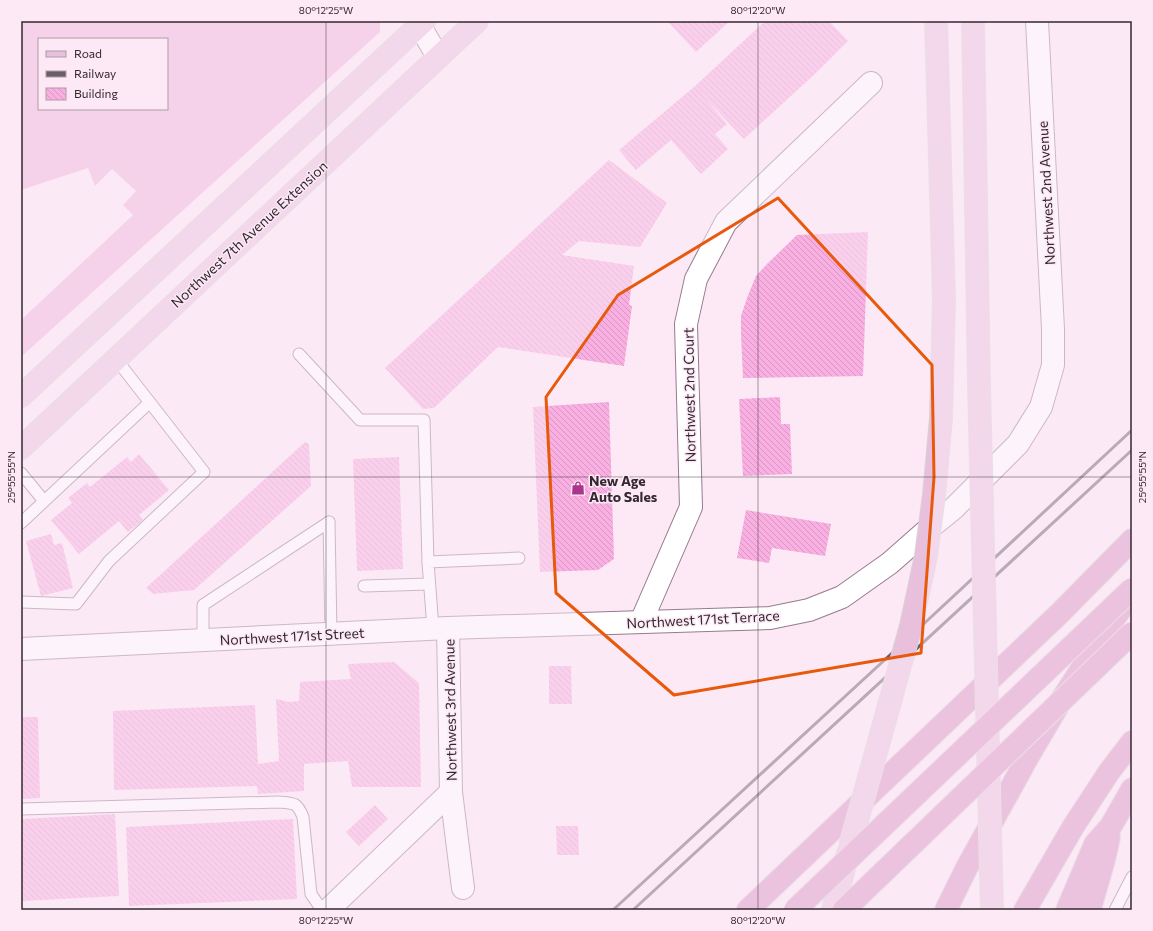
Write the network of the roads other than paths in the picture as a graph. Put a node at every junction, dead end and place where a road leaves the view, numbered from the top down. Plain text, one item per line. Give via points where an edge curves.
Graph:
1 (477, 21) edge
2 (936, 21) edge
3 (973, 21) edge
4 (1037, 21) edge
5 (420, 22) edge
6 (438, 57) junction
7 (871, 84) dead end
8 (299, 354) dead end
9 (116, 359) junction
10 (21, 396) edge
11 (149, 403) junction
12 (21, 448) edge
13 (21, 473) edge
14 (44, 501) junction
15 (953, 509) joint
16 (21, 523) edge
17 (1132, 540) edge
18 (519, 558) dead end
19 (428, 562) junction
20 (429, 584) junction
21 (364, 586) dead end
22 (1132, 589) edge
23 (1132, 595) edge
24 (21, 602) edge
25 (641, 622) junction
26 (563, 625) joint
27 (440, 629) junction
28 (1132, 633) edge
29 (331, 634) junction
30 (203, 640) junction
31 (21, 649) edge
32 (1132, 742) edge
33 (1132, 789) edge
34 (451, 792) junction
35 (21, 810) edge
36 (1111, 826) junction
37 (1132, 877) edge
38 (463, 888) dead end
39 (753, 906) edge
40 (322, 910) edge
41 (328, 910) edge
42 (795, 910) edge
43 (833, 910) edge
44 (844, 910) edge
45 (946, 910) edge
46 (992, 910) edge
47 (1025, 910) edge
48 (1067, 910) edge
49 (1090, 910) edge
50 (1114, 910) edge

1 - 6 main road, Northwest 7th Avenue Extension
2 - 43 main road, bridge via 944,300 941,418 934,495 926,556 911,626
3 - 46 main road, bridge
4 - 15 street, Northwest 2nd Avenue via 1053,366 1041,407 1018,444
5 - 6 street
5 - 10 main road
6 - 9 main road, Northwest 7th Avenue Extension
7 - 25 street, Northwest 2nd Court via 726,222 696,279 686,324 691,507
8 - 19 lane via 360,420 424,420
9 - 11 lane
9 - 12 main road, Northwest 7th Avenue Extension
11 - 14 lane
11 - 24 lane via 204,472 109,561 76,604
13 - 14 lane
14 - 16 lane
15 - 25 street, Northwest 171st Terrace via 890,563 842,597 809,610 770,618
17 - 39 highway
18 - 19 lane
19 - 20 lane
20 - 21 lane
20 - 27 lane
22 - 42 highway, bridge
23 - 45 highway via 1062,699 966,869
25 - 26 street, Northwest 171st Terrace
26 - 27 street, Northwest 171st Street
27 - 29 street, Northwest 171st Street
27 - 34 street, Northwest 3rd Avenue
28 - 44 highway, bridge
29 - 30 street, Northwest 171st Street
29 - 30 lane via 329,522 202,605
30 - 31 street, Northwest 171st Street
32 - 47 highway via 1108,772
33 - 36 highway
34 - 38 street, Northwest 3rd Avenue
34 - 41 street
35 - 40 lane via 290,803 298,806 304,817 311,894
36 - 48 highway via 1095,844
36 - 49 highway via 1107,852
37 - 50 lane

